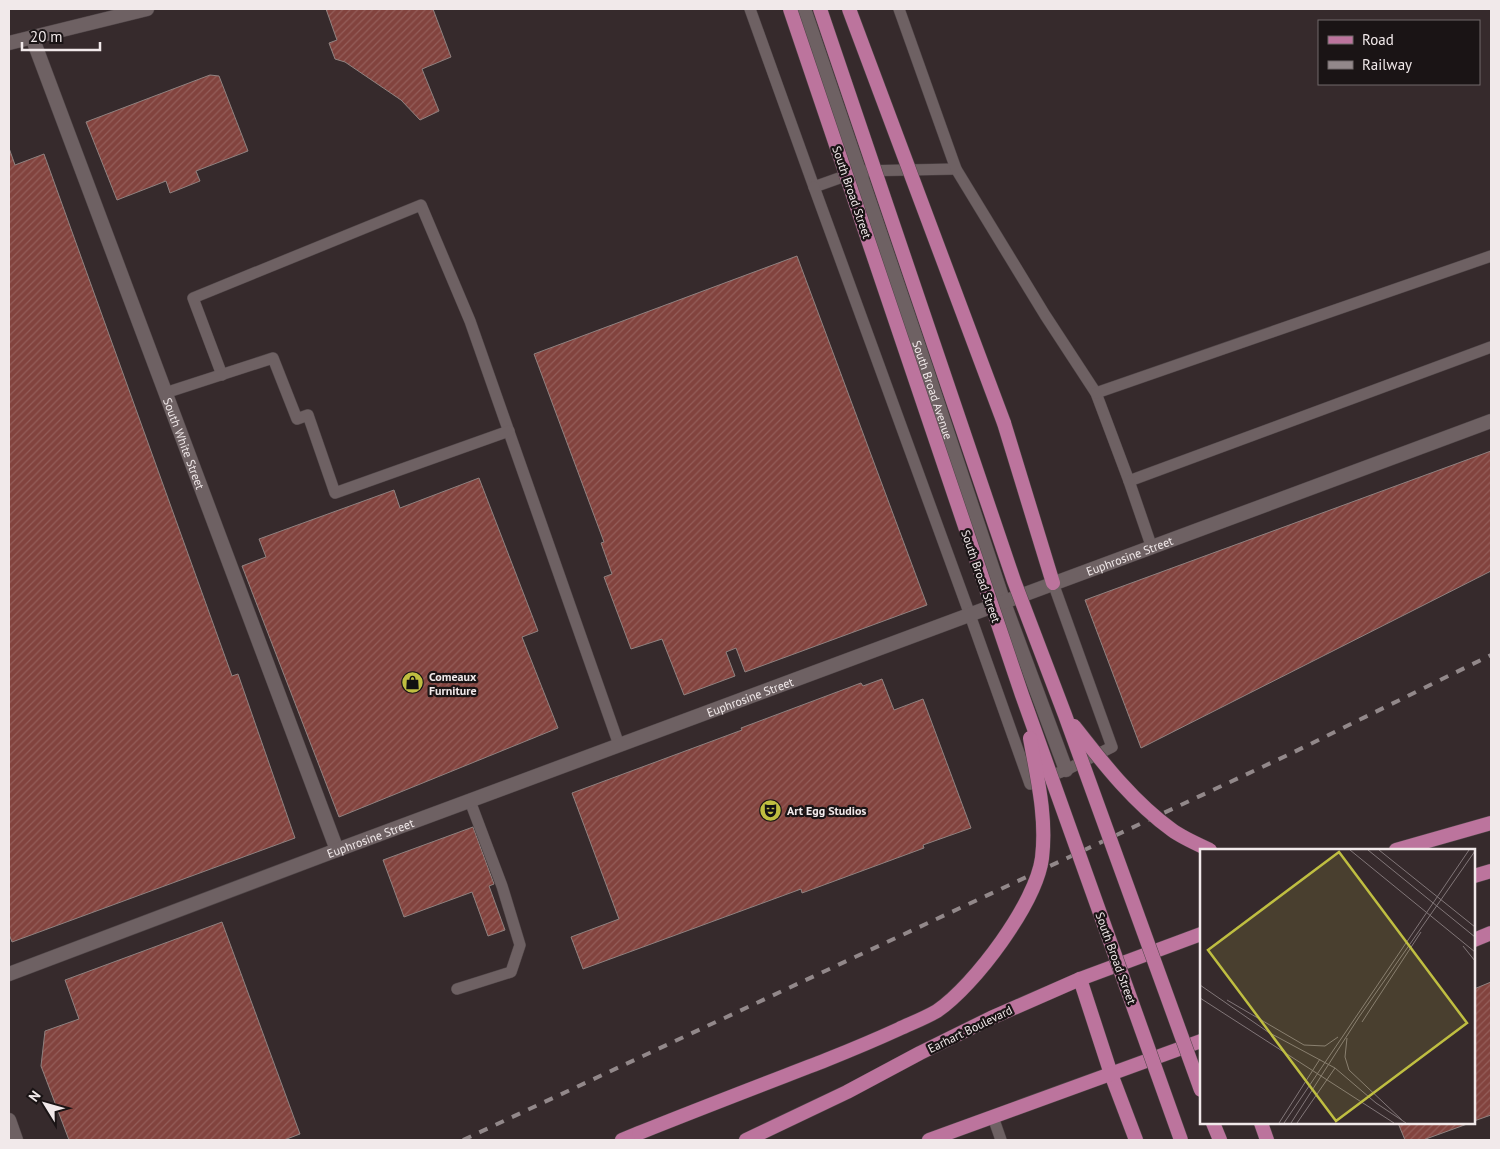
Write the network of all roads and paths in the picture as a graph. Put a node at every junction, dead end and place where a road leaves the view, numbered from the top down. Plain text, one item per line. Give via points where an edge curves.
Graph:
1 (147, 9) edge
2 (750, 9) edge
3 (790, 9) edge
4 (804, 9) edge
5 (820, 9) edge
6 (849, 9) edge
7 (899, 9) edge
8 (32, 37) junction
9 (9, 43) edge
10 (956, 169) junction
11 (859, 171) junction
12 (814, 187) junction
13 (1491, 256) edge
14 (1491, 347) edge
15 (222, 375) junction
16 (1096, 393) junction
17 (165, 394) junction
18 (1491, 421) edge
19 (509, 431) junction
20 (1129, 481) junction
21 (1152, 548) junction
22 (1053, 583) junction
23 (1004, 603) junction
24 (970, 615) junction
25 (1022, 695) junction
26 (1065, 715) junction
27 (619, 745) junction
28 (1066, 770) junction
29 (470, 801) junction
30 (1491, 823) edge
31 (1208, 849) edge
32 (1400, 849) edge
33 (337, 850) junction
34 (1491, 871) edge
35 (1475, 876) edge
36 (1491, 933) edge
37 (1200, 938) edge
38 (1475, 940) edge
39 (9, 974) edge
40 (1080, 979) junction
41 (457, 989) dead end
42 (1200, 1041) edge
43 (1111, 1074) junction
44 (1200, 1087) edge
45 (993, 1117) junction
46 (9, 1120) edge
47 (1213, 1124) edge
48 (1261, 1124) edge
49 (16, 1140) edge
50 (622, 1140) edge
51 (746, 1140) edge
52 (929, 1140) edge
53 (1001, 1140) edge
54 (1136, 1140) edge
55 (1181, 1140) edge
56 (1220, 1140) edge
57 (1267, 1140) edge

1 - 8 street
2 - 12 lane
3 - 25 main road, South Broad Street, bridge
4 - 11 street, South Broad Avenue
5 - 26 main road, bridge via 1014,581
6 - 22 main road, bridge via 1004,423
7 - 10 lane
8 - 9 street
8 - 17 street, South White Street
10 - 11 lane
10 - 16 lane
11 - 12 lane
11 - 23 street, South Broad Avenue
12 - 24 lane
13 - 16 lane
14 - 20 lane
15 - 17 lane
15 - 19 lane via 273,358 296,419 308,415 335,493
15 - 19 lane via 193,298 421,205 470,322
16 - 20 lane
17 - 33 street, South White Street
18 - 21 street, Euphrosine Street
19 - 27 lane
20 - 21 lane
21 - 22 street, Euphrosine Street
22 - 23 street, Euphrosine Street
22 - 28 lane via 1112,747
23 - 24 street, Euphrosine Street
23 - 28 street, South Broad Avenue
24 - 27 street, Euphrosine Street
24 - 28 lane via 1030,784
25 - 50 main road, bridge via 1040,789 1044,828 1042,860 1031,894 1008,934 968,983 936,1012 863,1045
25 - 55 main road, South Broad Street, bridge
26 - 31 main road, bridge via 1135,799 1172,831
26 - 44 main road, bridge
27 - 29 street, Euphrosine Street
29 - 33 street, Euphrosine Street
29 - 41 lane via 502,886 520,946 510,972
30 - 32 main road
33 - 39 street, Euphrosine Street
34 - 35 main road
36 - 38 main road
37 - 40 main road, Earhart Boulevard
40 - 43 main road
40 - 51 main road, Earhart Boulevard via 991,1018
42 - 43 main road
43 - 45 main road
43 - 54 main road
45 - 52 main road
45 - 53 lane
46 - 49 street
47 - 56 main road
48 - 57 main road

